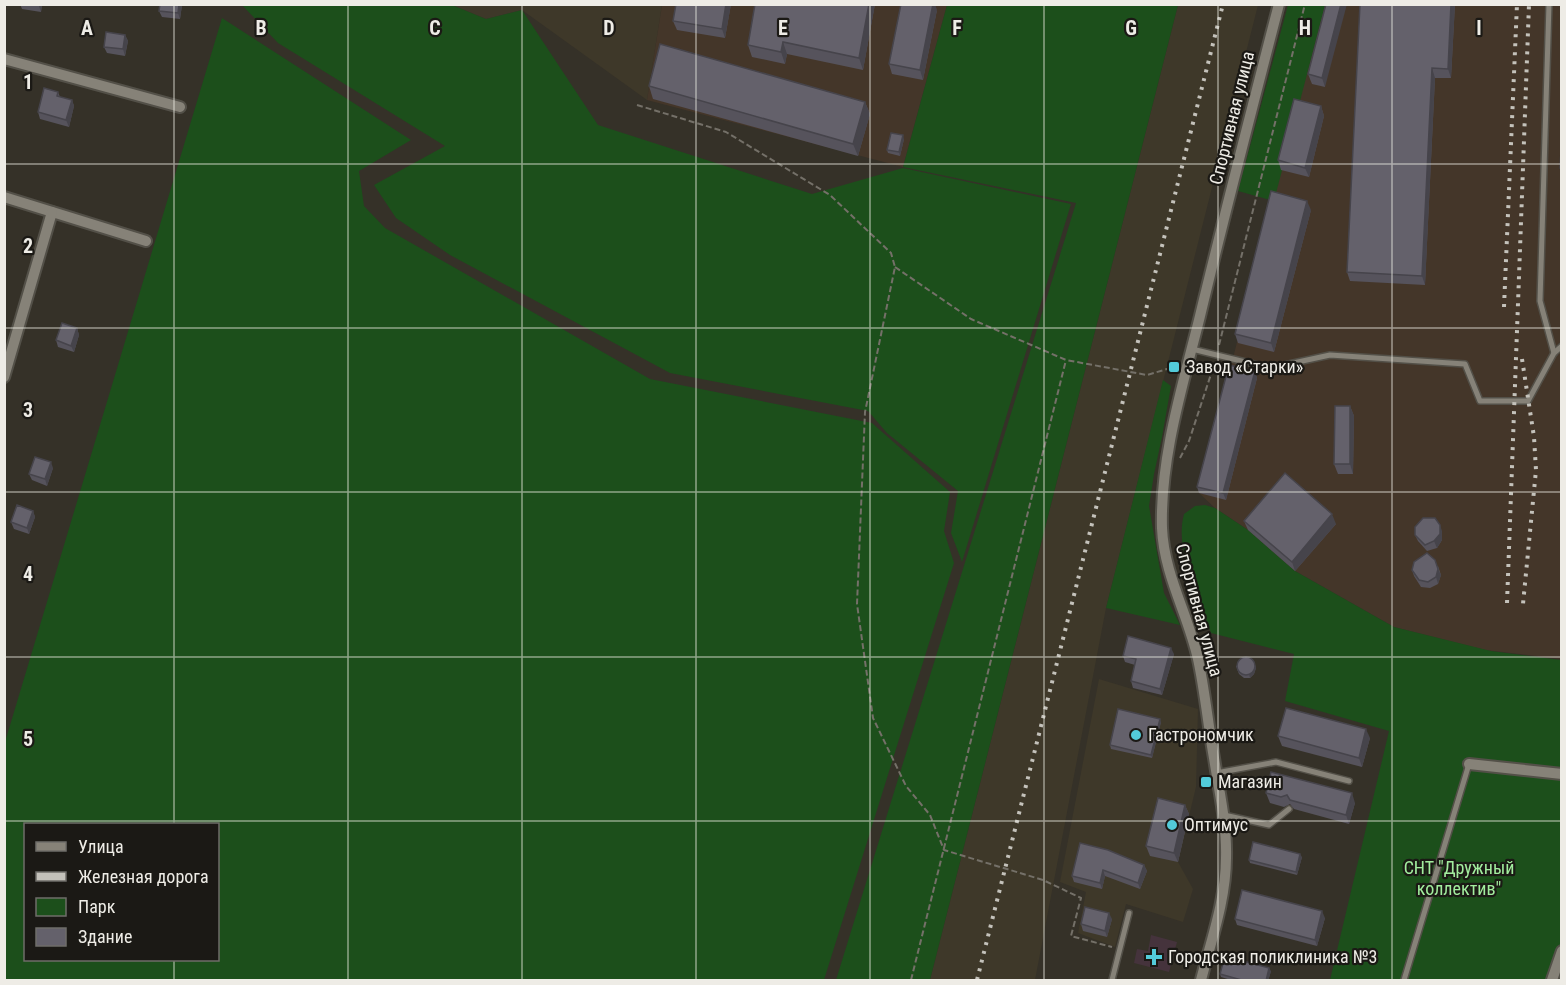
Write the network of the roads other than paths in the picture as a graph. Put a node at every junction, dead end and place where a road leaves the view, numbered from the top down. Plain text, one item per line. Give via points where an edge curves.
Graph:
1 (1279, 4) edge
2 (1549, 4) edge
3 (4, 59) edge
4 (180, 107) dead end
5 (4, 197) edge
6 (52, 212) junction
7 (146, 241) dead end
8 (1562, 345) edge
9 (1192, 349) junction
10 (9, 352) edge
11 (1554, 353) junction
12 (4, 377) edge
13 (1468, 764) joint
14 (1216, 773) junction
15 (1562, 774) edge
16 (1349, 781) dead end
17 (1289, 809) edge
18 (1222, 815) junction
19 (1129, 913) dead end
20 (1562, 951) edge
21 (1112, 981) edge
22 (1201, 981) edge
23 (1404, 981) edge
24 (1552, 981) edge

1 - 9 street, Спортивная улица
2 - 11 lane via 1540,301
3 - 4 street
5 - 6 street
6 - 7 street
6 - 10 street
8 - 11 lane
9 - 11 lane via 1270,368 1330,355 1465,364 1480,401 1528,401
9 - 14 street, Спортивная улица via 1170,440 1162,530 1172,583 1198,657
10 - 12 street
13 - 15 street
13 - 23 lane
14 - 16 lane via 1276,762
14 - 18 street, Спортивная улица
17 - 18 lane via 1269,825
18 - 22 street, Спортивная улица via 1225,875
19 - 21 lane
20 - 24 street

